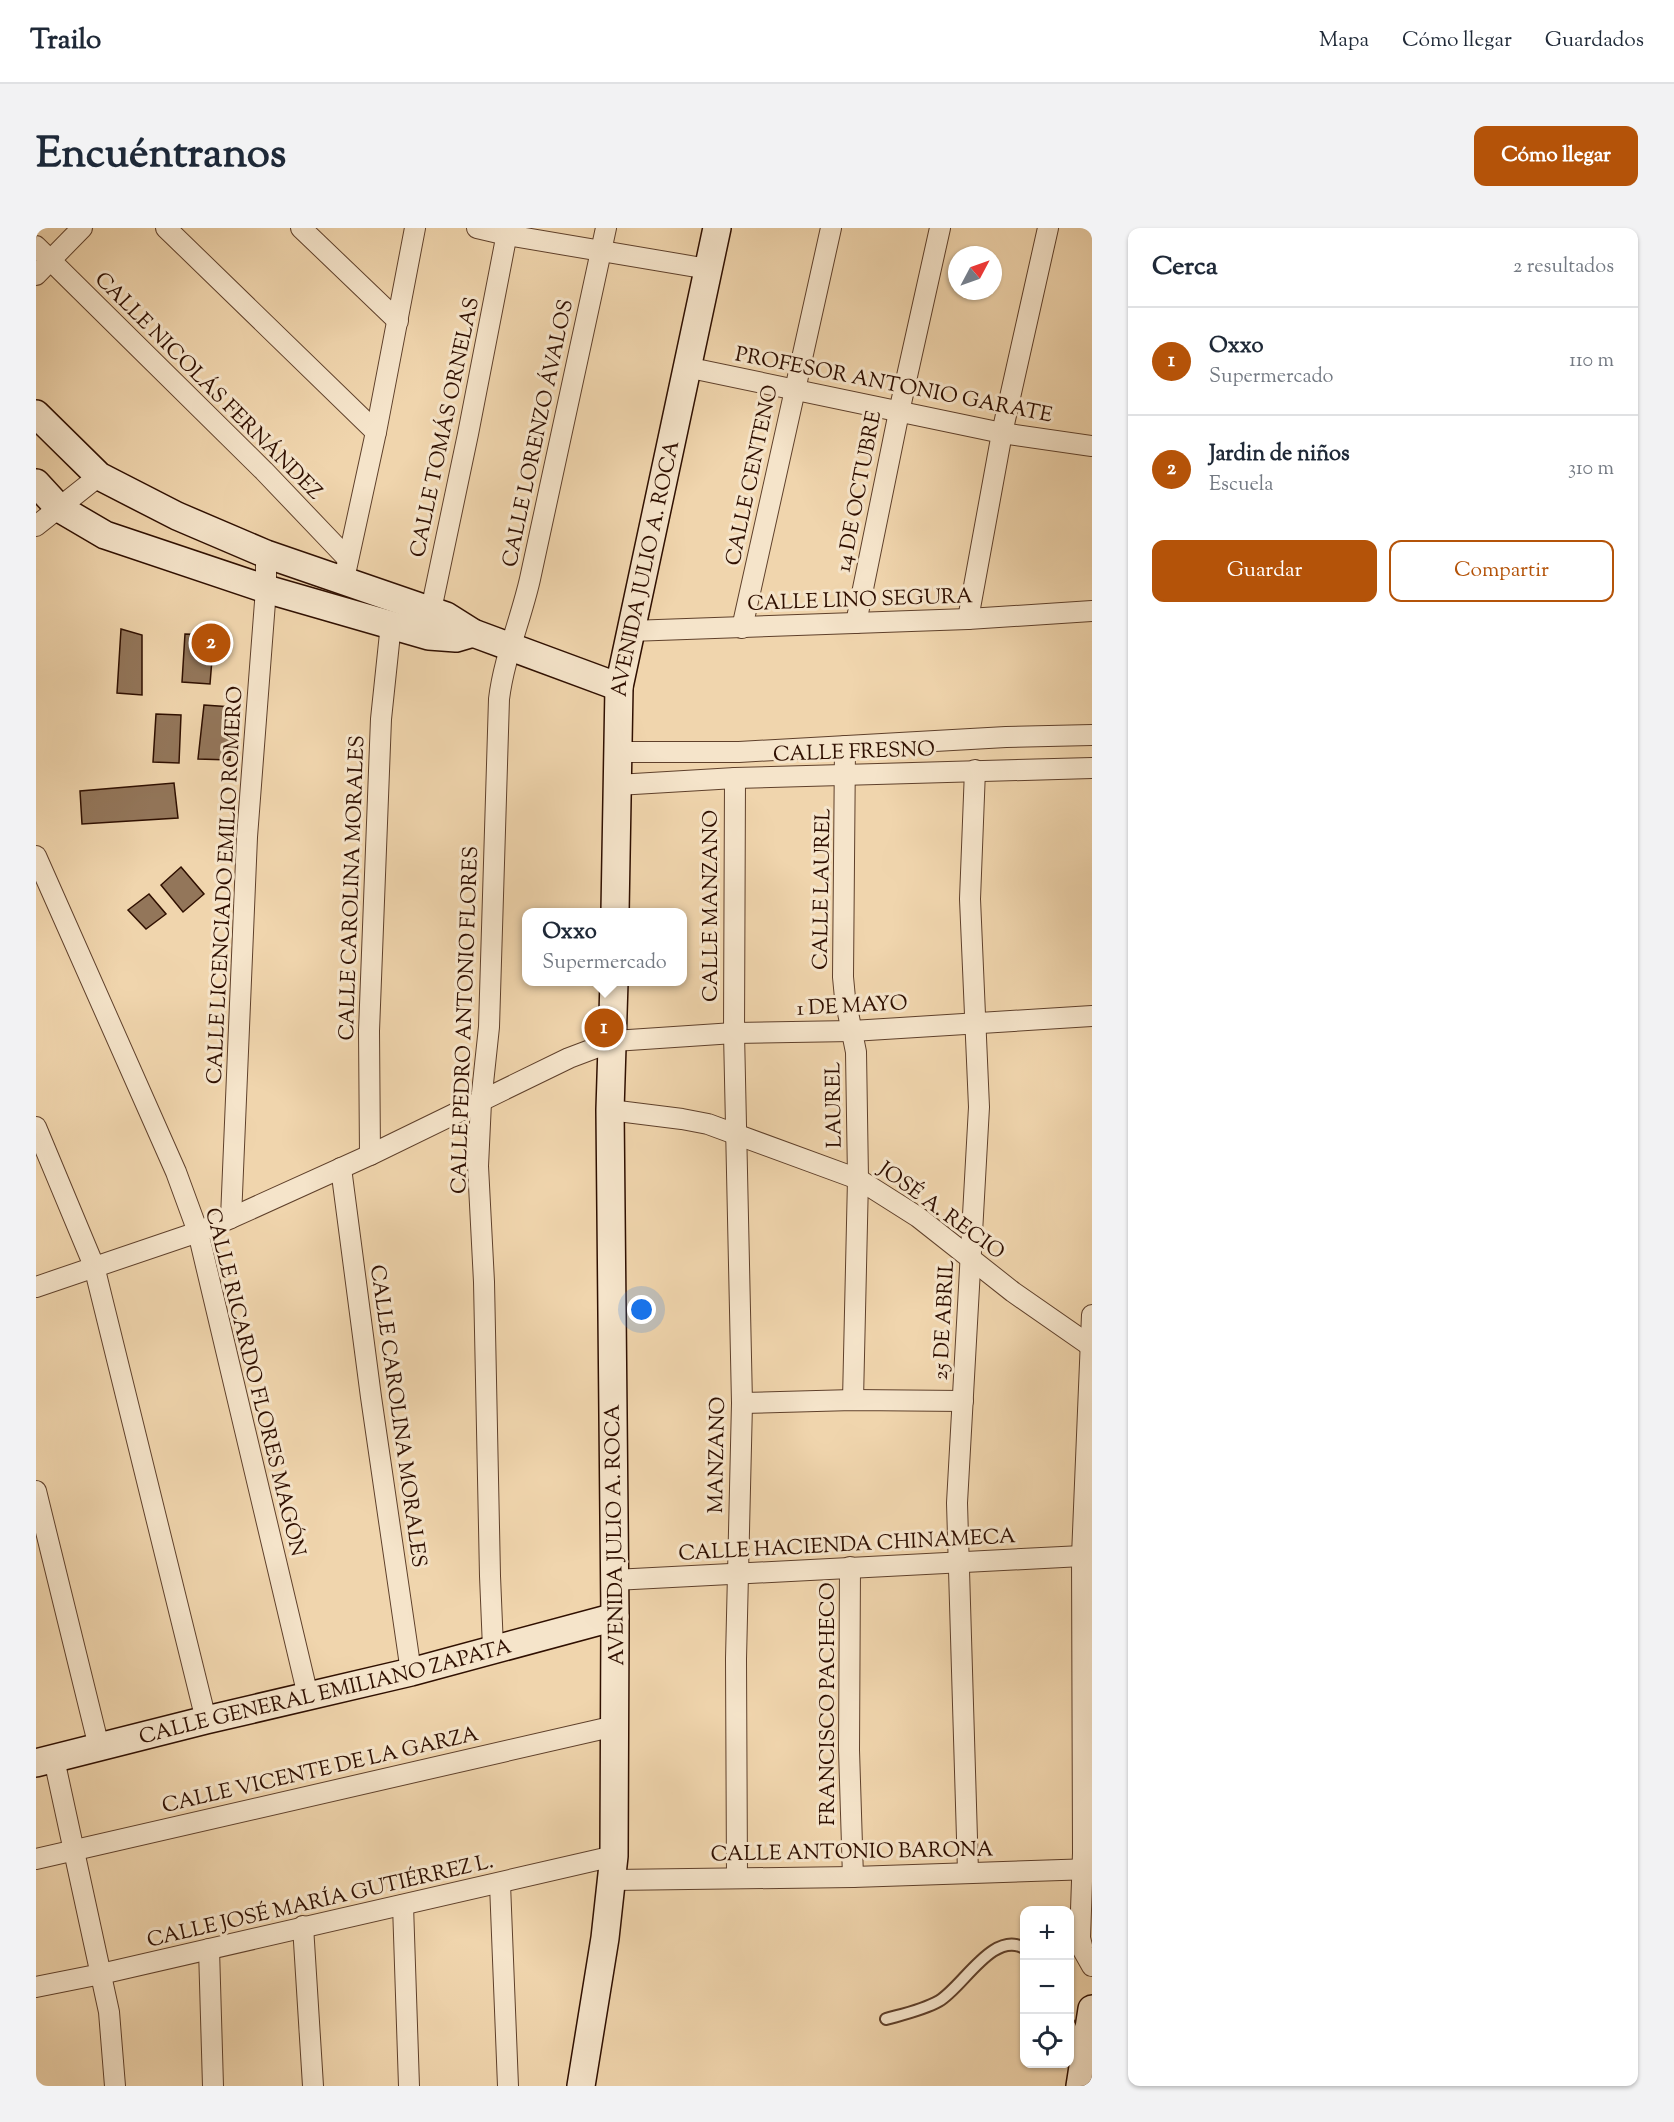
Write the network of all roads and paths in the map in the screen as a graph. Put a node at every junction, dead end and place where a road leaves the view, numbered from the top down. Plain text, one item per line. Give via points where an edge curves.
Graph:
1 (82, 228) edge
2 (166, 228) edge
3 (301, 228) edge
4 (415, 228) edge
5 (477, 228) edge
6 (606, 228) edge
7 (717, 228) edge
8 (831, 228) edge
9 (940, 228) edge
10 (1048, 228) edge
11 (508, 232) edge
12 (36, 246) edge
13 (601, 251) junction
14 (51, 261) junction
15 (708, 269) junction
16 (36, 275) edge
17 (398, 321) junction
18 (686, 367) junction
19 (793, 391) junction
20 (898, 412) junction
21 (36, 414) edge
22 (376, 432) junction
23 (1002, 433) junction
24 (1092, 446) edge
25 (99, 476) junction
26 (36, 483) edge
27 (59, 508) junction
28 (36, 526) edge
29 (266, 554) junction
30 (346, 570) junction
31 (266, 589) junction
32 (1092, 611) edge
33 (968, 619) junction
34 (430, 623) junction
35 (856, 623) junction
36 (392, 624) junction
37 (742, 628) junction
38 (630, 631) junction
39 (511, 648) junction
40 (619, 687) junction
41 (1092, 735) edge
42 (845, 746) junction
43 (617, 752) junction
44 (1092, 768) edge
45 (975, 770) junction
46 (846, 775) junction
47 (735, 778) junction
48 (617, 784) junction
49 (36, 856) edge
50 (615, 908) edge
51 (614, 986) edge
52 (1092, 1016) edge
53 (976, 1022) junction
54 (852, 1031) junction
55 (734, 1033) junction
56 (614, 1041) junction
57 (481, 1101) junction
58 (610, 1110) junction
59 (36, 1127) edge
60 (735, 1134) junction
61 (370, 1155) junction
62 (341, 1168) junction
63 (858, 1179) junction
64 (231, 1218) junction
65 (198, 1232) junction
66 (970, 1258) junction
67 (94, 1266) junction
68 (36, 1287) edge
69 (1092, 1315) edge
70 (1091, 1346) edge
71 (853, 1400) junction
72 (963, 1401) junction
73 (742, 1403) junction
74 (36, 1491) edge
75 (1082, 1556) junction
76 (960, 1562) junction
77 (850, 1568) junction
78 (738, 1574) junction
79 (614, 1580) junction
80 (615, 1617) junction
81 (493, 1648) junction
82 (411, 1671) junction
83 (308, 1696) junction
84 (206, 1720) junction
85 (615, 1726) junction
86 (99, 1748) junction
87 (45, 1761) edge
88 (73, 1850) junction
89 (36, 1859) edge
90 (614, 1868) junction
91 (1087, 1869) edge
92 (968, 1872) junction
93 (853, 1877) junction
94 (737, 1878) junction
95 (500, 1884) junction
96 (403, 1905) junction
97 (303, 1926) junction
98 (1020, 1946) edge
99 (209, 1949) junction
100 (1092, 1966) edge
101 (101, 1974) junction
102 (36, 1987) edge
103 (1092, 2009) edge
104 (886, 2019) dead end
105 (1074, 2041) edge
106 (1082, 2073) edge
107 (115, 2086) edge
108 (213, 2086) edge
109 (313, 2086) edge
110 (409, 2086) edge
111 (508, 2086) edge
112 (581, 2086) edge

1 - 14 street
2 - 22 street
3 - 17 street
4 - 17 street
5 - 11 street
6 - 13 street, CALLE LORENZO ÁVALOS
7 - 15 street, AVENIDA JULIO A. ROCA
8 - 19 street, CALLE CENTENO
9 - 20 street, 14 DE OCTUBRE
10 - 23 street
11 - 13 street
11 - 34 street, CALLE TOMÁS ORNELAS
12 - 14 street, CALLE NICOLÁS FERNÁNDEZ
13 - 15 street
13 - 39 street, CALLE LORENZO ÁVALOS via 528,590
14 - 16 street
14 - 30 street, CALLE NICOLÁS FERNÁNDEZ via 264,471
15 - 18 street, AVENIDA JULIO A. ROCA
17 - 22 street
18 - 19 street, PROFESOR ANTONIO GARATE
18 - 38 street, AVENIDA JULIO A. ROCA
19 - 20 street, PROFESOR ANTONIO GARATE
19 - 37 street, CALLE CENTENO
20 - 23 street, PROFESOR ANTONIO GARATE
20 - 35 street, 14 DE OCTUBRE
21 - 25 street
22 - 30 street
23 - 24 street, PROFESOR ANTONIO GARATE
23 - 33 street
25 - 27 street
25 - 29 street via 177,516
26 - 27 street
27 - 28 street
27 - 31 street via 105,535
29 - 30 street
29 - 31 street, CALLE LICENCIADO EMILIO ROMERO
30 - 34 street
31 - 36 street
31 - 64 street, CALLE LICENCIADO EMILIO ROMERO via 247,837
32 - 33 street, CALLE LINO SEGURA
33 - 35 street, CALLE LINO SEGURA
34 - 36 street
34 - 39 street via 456,638 473,633
35 - 37 street, CALLE LINO SEGURA
36 - 61 street, CALLE CAROLINA MORALES via 381,719 369,1031
37 - 38 street, CALLE LINO SEGURA
38 - 40 street, AVENIDA JULIO A. ROCA
39 - 40 street
39 - 57 street, CALLE PEDRO ANTONIO FLORES via 502,675 500,699 489,1027
40 - 43 street, AVENIDA JULIO A. ROCA
41 - 42 street, CALLE FRESNO
42 - 43 street, CALLE FRESNO via 739,752
42 - 46 street, CALLE LAUREL
43 - 48 street, AVENIDA JULIO A. ROCA
44 - 45 street, CALLE FRESNO
45 - 46 street, CALLE FRESNO
45 - 53 street, 25 DE ABRIL via 970,899
46 - 47 street, CALLE FRESNO
46 - 54 street, CALLE LAUREL via 843,977
47 - 48 street, CALLE FRESNO
47 - 55 street, CALLE MANZANO
48 - 50 street, AVENIDA JULIO A. ROCA
49 - 65 street, CALLE RICARDO FLORES MAGÓN via 171,1161
51 - 56 street, AVENIDA JULIO A. ROCA
52 - 53 street, 1 DE MAYO
53 - 54 street, 1 DE MAYO
53 - 66 street, 25 DE ABRIL via 979,1107
54 - 55 street, 1 DE MAYO
54 - 63 street, LAUREL via 856,1052
55 - 56 street, 1 DE MAYO
55 - 60 street, MANZANO
56 - 57 street, 1 DE MAYO via 569,1058
56 - 58 street, AVENIDA JULIO A. ROCA
57 - 61 street, 1 DE MAYO
57 - 81 street, CALLE PEDRO ANTONIO FLORES via 478,1166
58 - 60 street, JOSÉ A. RECIO via 682,1119
58 - 79 street, AVENIDA JULIO A. ROCA
59 - 67 street
60 - 63 street, JOSÉ A. RECIO
60 - 73 street, MANZANO
61 - 62 street, 1 DE MAYO
62 - 64 street, 1 DE MAYO
62 - 82 street, CALLE CAROLINA MORALES
63 - 66 street, JOSÉ A. RECIO via 918,1217
63 - 71 street, LAUREL
64 - 65 street, 1 DE MAYO
65 - 67 street, 1 DE MAYO
65 - 83 street, CALLE RICARDO FLORES MAGÓN
66 - 70 street, JOSÉ A. RECIO
66 - 72 street, 25 DE ABRIL
67 - 68 street, 1 DE MAYO
67 - 84 street
69 - 70 street
70 - 75 street
71 - 72 street
71 - 73 street
72 - 76 street, 25 DE ABRIL via 957,1503
73 - 78 street, MANZANO
74 - 86 street
75 - 76 street, CALLE HACIENDA CHINAMECA
75 - 91 street
76 - 77 street, CALLE HACIENDA CHINAMECA
76 - 92 street, 25 DE ABRIL
77 - 78 street, CALLE HACIENDA CHINAMECA
77 - 93 street, FRANCISCO PACHECO
78 - 79 street, CALLE HACIENDA CHINAMECA
78 - 94 street, MANZANO
79 - 80 street, AVENIDA JULIO A. ROCA
80 - 81 street, CALLE GENERAL EMILIANO ZAPATA
80 - 85 street, AVENIDA JULIO A. ROCA
81 - 82 street, CALLE GENERAL EMILIANO ZAPATA
82 - 83 street, CALLE GENERAL EMILIANO ZAPATA
83 - 84 street, CALLE GENERAL EMILIANO ZAPATA
84 - 86 street, CALLE GENERAL EMILIANO ZAPATA
85 - 88 street, CALLE VICENTE DE LA GARZA
85 - 90 street, AVENIDA JULIO A. ROCA
86 - 87 street, CALLE GENERAL EMILIANO ZAPATA
87 - 88 street
88 - 89 street, CALLE VICENTE DE LA GARZA
88 - 101 street
90 - 94 street, CALLE ANTONIO BARONA
90 - 95 street, CALLE JOSÉ MARÍA GUTIÉRREZ L.
90 - 112 street, AVENIDA JULIO A. ROCA
91 - 92 street, CALLE ANTONIO BARONA
91 - 100 street via 1080,1938
92 - 93 street, CALLE ANTONIO BARONA
93 - 94 street, CALLE ANTONIO BARONA
95 - 96 street, CALLE JOSÉ MARÍA GUTIÉRREZ L.
95 - 111 street
96 - 97 street, CALLE JOSÉ MARÍA GUTIÉRREZ L.
96 - 110 street
97 - 99 street, CALLE JOSÉ MARÍA GUTIÉRREZ L.
97 - 109 street
98 - 104 lane via 995,1949 940,2001
99 - 101 street, CALLE JOSÉ MARÍA GUTIÉRREZ L.
99 - 108 street
101 - 102 street, CALLE JOSÉ MARÍA GUTIÉRREZ L.
101 - 107 street via 109,2012
103 - 106 street
105 - 106 lane

